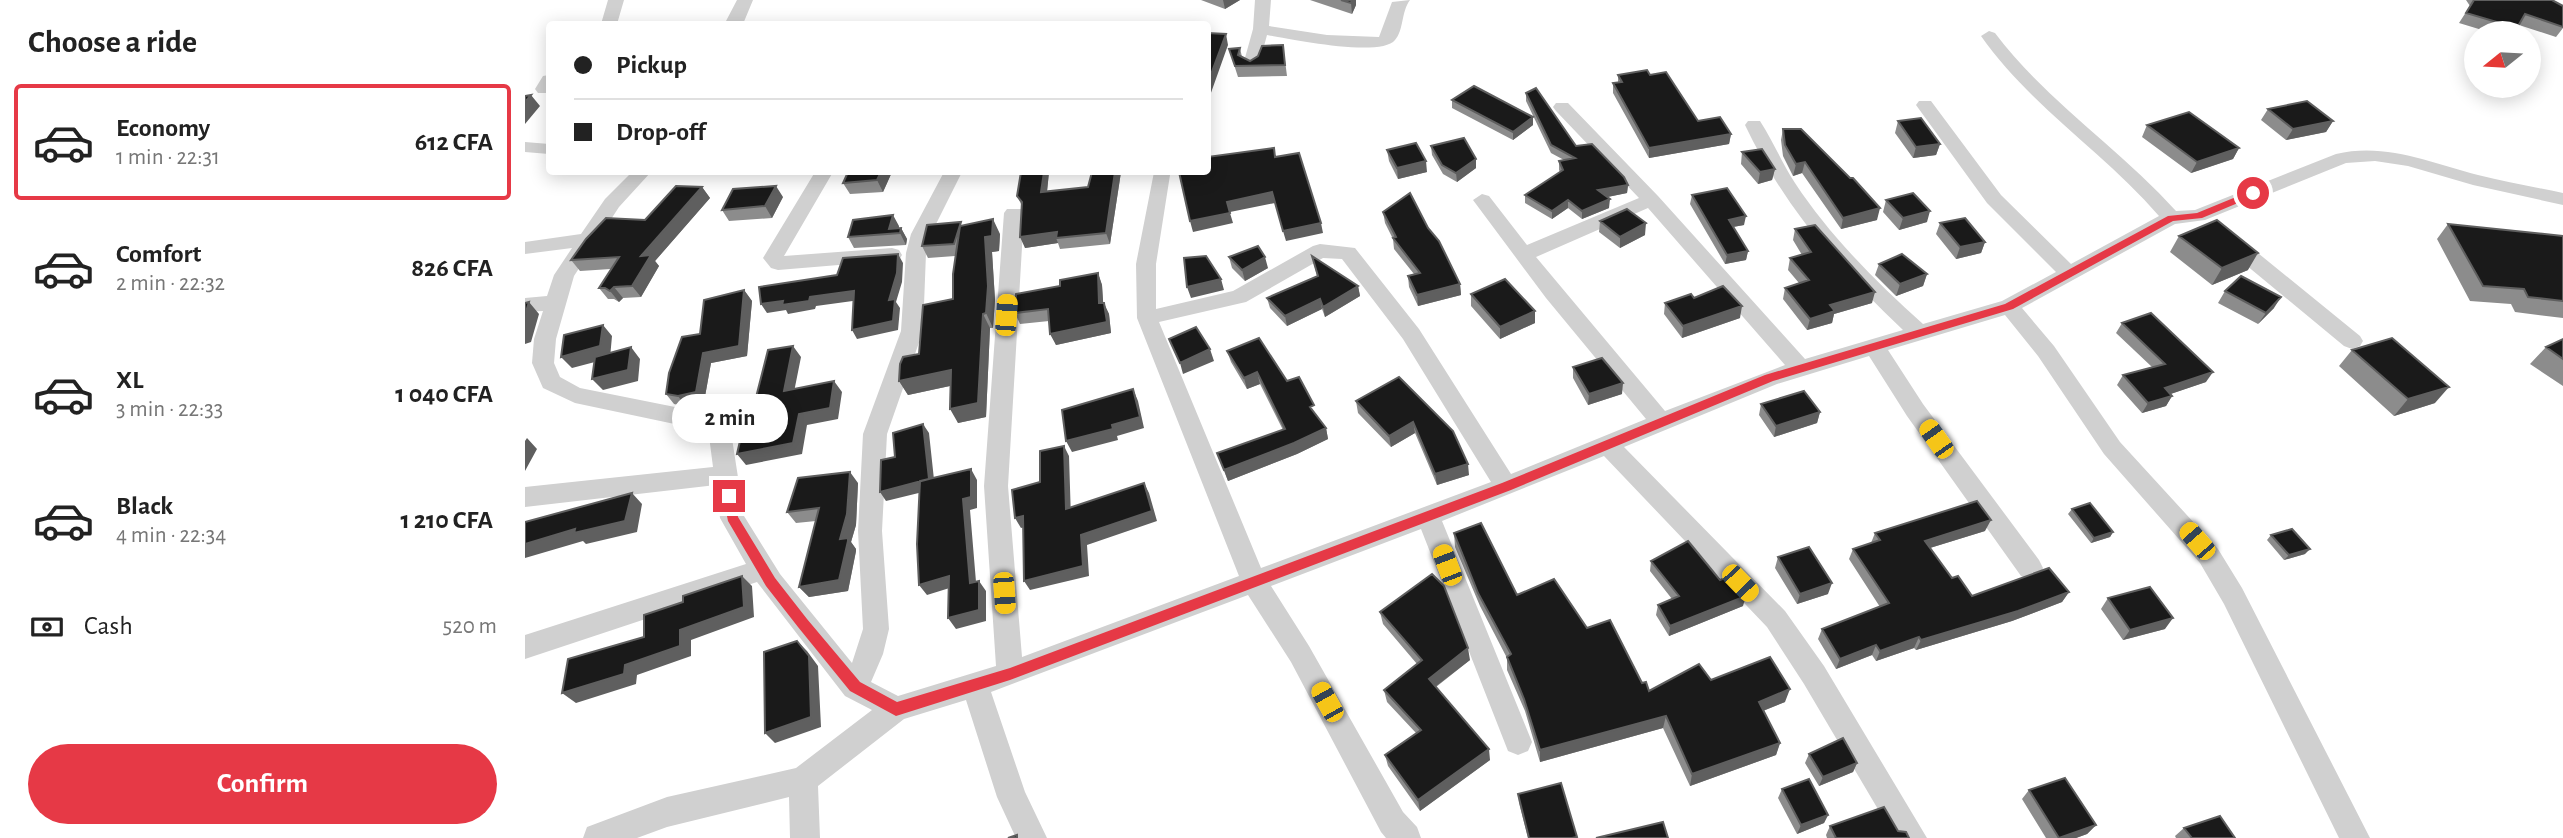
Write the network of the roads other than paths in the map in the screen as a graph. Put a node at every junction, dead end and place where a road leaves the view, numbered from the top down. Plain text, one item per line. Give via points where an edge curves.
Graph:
1 (616, 0) edge
2 (745, 0) edge
3 (1263, 0) edge
4 (1402, 0) edge
5 (610, 21) edge
6 (734, 21) edge
7 (1261, 29) junction
8 (1989, 36) dead end
9 (1251, 65) edge
10 (1926, 105) dead end
11 (1562, 107) dead end
12 (1754, 125) dead end
13 (525, 148) edge
14 (546, 149) edge
15 (639, 175) edge
16 (822, 175) edge
17 (951, 175) edge
18 (1161, 175) dead end
19 (2563, 199) edge
20 (1482, 200) dead end
21 (1651, 200) junction
22 (1014, 213) dead end
23 (2198, 216) junction
24 (2171, 218) junction
25 (585, 240) junction
26 (525, 248) edge
27 (916, 253) junction
28 (1525, 254) junction
29 (2068, 272) junction
30 (556, 303) junction
31 (525, 305) edge
32 (2009, 306) junction
33 (1147, 318) junction
34 (1921, 334) junction
35 (2352, 341) dead end
36 (1875, 347) junction
37 (534, 364) edge
38 (1801, 369) junction
39 (1662, 423) junction
40 (1608, 445) junction
41 (726, 475) junction
42 (1506, 486) junction
43 (525, 497) edge
44 (1427, 514) junction
45 (2030, 568) dead end
46 (763, 569) junction
47 (1253, 580) junction
48 (525, 647) edge
49 (1010, 674) junction
50 (974, 684) junction
51 (855, 687) junction
52 (896, 709) junction
53 (1518, 742) dead end
54 (803, 779) junction
55 (598, 838) edge
56 (805, 838) edge
57 (1032, 838) edge
58 (1406, 838) edge
59 (1912, 838) edge
60 (2355, 838) edge

1 - 5 street
2 - 6 street
3 - 7 street
4 - 7 street via 1389,38 1382,42 1327,40
7 - 9 street
8 - 24 street via 2047,101 2139,181
10 - 29 street via 1994,199
11 - 21 street
12 - 34 street via 1802,206 1870,286
13 - 14 street
15 - 25 street
16 - 27 street via 773,258 778,263
17 - 27 street
18 - 33 street via 1144,267
19 - 23 street via 2364,153
20 - 28 street
21 - 28 street
21 - 38 street
22 - 49 street via 996,486
23 - 24 street
23 - 35 street
24 - 29 street
25 - 26 street
25 - 30 street via 564,275
27 - 51 street via 912,331 875,434 870,531 876,629
28 - 39 street
29 - 32 street
30 - 31 street
30 - 37 street
32 - 34 street
32 - 60 street via 2046,351 2112,448 2209,556
33 - 42 street via 1239,297 1320,251 1348,253 1411,334
33 - 47 street
34 - 36 street
36 - 38 street
36 - 45 street
37 - 41 street via 551,382 575,395 709,424 720,432
38 - 39 street
39 - 40 street
40 - 42 street
40 - 59 street via 1776,619
41 - 43 street
41 - 46 street via 732,517
42 - 44 street
44 - 47 street
44 - 53 street
46 - 48 street
46 - 51 street
47 - 49 street
47 - 58 street via 1300,654 1392,822
49 - 50 street
50 - 52 street
50 - 57 street via 1012,797
51 - 52 street
52 - 54 street
54 - 55 street via 667,812
54 - 56 street

